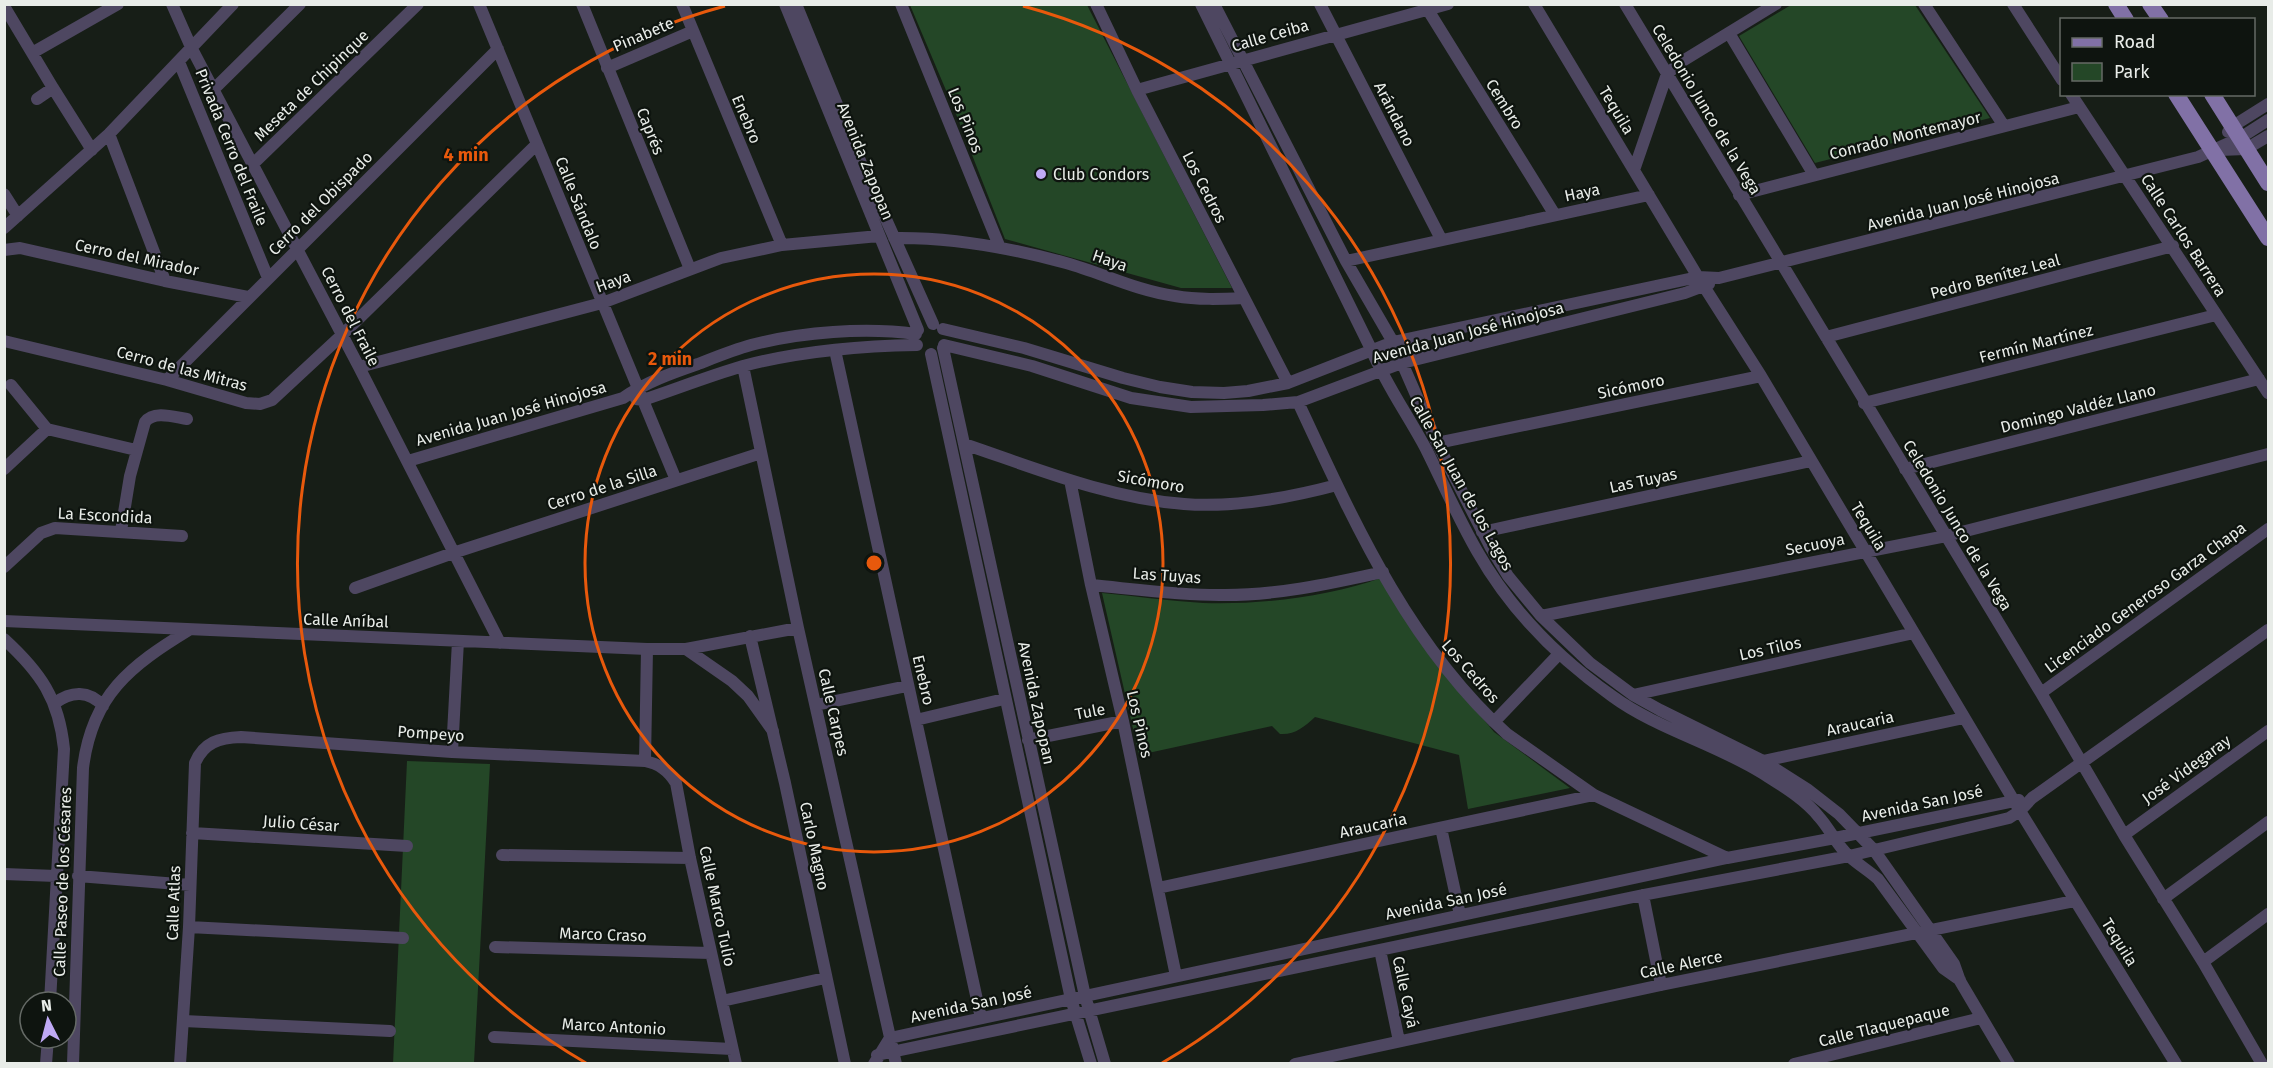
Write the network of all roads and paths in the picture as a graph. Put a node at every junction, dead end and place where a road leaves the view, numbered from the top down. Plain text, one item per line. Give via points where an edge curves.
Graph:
1 (118, 4) edge
2 (172, 4) edge
3 (233, 4) edge
4 (300, 4) edge
5 (418, 4) edge
6 (479, 4) edge
7 (582, 4) edge
8 (682, 4) edge
9 (784, 4) edge
10 (796, 4) edge
11 (901, 4) edge
12 (1096, 4) edge
13 (1201, 4) edge
14 (1214, 4) edge
15 (1320, 4) edge
16 (1448, 4) edge
17 (1534, 4) edge
18 (1776, 4) edge
19 (1924, 4) edge
20 (2013, 4) edge
21 (2116, 4) edge
22 (2150, 4) edge
23 (4, 6) edge
24 (1629, 6) edge
25 (1428, 10) junction
26 (2125, 18) edge
27 (2160, 18) edge
28 (16, 26) junction
29 (693, 31) junction
30 (4, 33) edge
31 (1729, 33) junction
32 (1335, 34) junction
33 (191, 47) junction
34 (498, 50) junction
35 (32, 53) junction
36 (179, 62) junction
37 (1236, 62) junction
38 (607, 68) junction
39 (1667, 75) junction
40 (2060, 78) edge
41 (53, 88) junction
42 (214, 88) junction
43 (1137, 90) junction
44 (2072, 96) edge
45 (2177, 96) edge
46 (2213, 96) edge
47 (37, 99) dead end
48 (2268, 104) edge
49 (2079, 107) junction
50 (2268, 120) edge
51 (2004, 126) junction
52 (109, 134) junction
53 (2268, 136) edge
54 (2240, 137) junction
55 (537, 144) junction
56 (92, 150) junction
57 (2213, 151) junction
58 (253, 164) junction
59 (1634, 170) junction
60 (1814, 175) junction
61 (2127, 176) junction
62 (2268, 183) edge
63 (4, 194) edge
64 (1649, 195) junction
65 (1738, 195) junction
66 (1555, 215) junction
67 (18, 216) junction
68 (4, 228) edge
69 (879, 236) junction
70 (894, 238) junction
71 (2268, 238) edge
72 (1441, 239) junction
73 (782, 245) junction
74 (2173, 246) junction
75 (298, 248) junction
76 (1000, 248) junction
77 (4, 250) edge
78 (1346, 261) junction
79 (1781, 264) junction
80 (690, 269) junction
81 (268, 278) junction
82 (165, 281) junction
83 (1701, 282) junction
84 (248, 297) junction
85 (1244, 298) junction
86 (602, 303) junction
87 (2216, 315) junction
88 (938, 326) junction
89 (342, 335) junction
90 (917, 336) junction
91 (1826, 338) junction
92 (4, 341) edge
93 (1393, 342) junction
94 (939, 349) junction
95 (835, 350) junction
96 (1371, 350) junction
97 (1402, 363) junction
98 (743, 366) junction
99 (359, 367) junction
100 (1380, 371) junction
101 (1761, 376) junction
102 (2259, 379) junction
103 (167, 380) junction
104 (1288, 383) junction
105 (10, 385) dead end
106 (638, 387) junction
107 (2268, 393) edge
108 (623, 398) junction
109 (643, 399) junction
110 (1298, 402) junction
111 (1864, 403) junction
112 (188, 419) dead end
113 (46, 429) junction
114 (1437, 443) junction
115 (964, 444) junction
116 (136, 450) junction
117 (761, 453) junction
118 (2268, 454) edge
119 (408, 461) junction
120 (1811, 461) junction
121 (4, 469) edge
122 (1905, 469) junction
123 (676, 480) junction
124 (1070, 480) junction
125 (1337, 485) junction
126 (2268, 529) edge
127 (121, 531) junction
128 (1482, 532) junction
129 (182, 536) dead end
130 (1946, 536) junction
131 (1864, 550) junction
132 (453, 553) junction
133 (4, 567) edge
134 (1383, 572) junction
135 (1091, 585) junction
136 (355, 588) dead end
137 (1541, 616) junction
138 (4, 621) edge
139 (798, 628) junction
140 (189, 630) junction
141 (2268, 630) edge
142 (1914, 633) junction
143 (750, 636) junction
144 (4, 639) edge
145 (458, 641) junction
146 (500, 643) junction
147 (647, 649) junction
148 (686, 649) junction
149 (1559, 654) junction
150 (908, 686) junction
151 (2041, 693) junction
152 (1633, 695) junction
153 (1004, 699) junction
154 (55, 703) junction
155 (816, 705) junction
156 (103, 706) junction
157 (1964, 718) junction
158 (916, 720) junction
159 (1123, 721) junction
160 (1494, 723) junction
161 (773, 731) junction
162 (2268, 731) edge
163 (1028, 740) junction
164 (206, 746) joint
165 (452, 752) junction
166 (1763, 760) junction
167 (650, 762) junction
168 (2082, 764) junction
169 (1594, 795) junction
170 (2017, 806) junction
171 (2268, 822) edge
172 (1441, 828) junction
173 (192, 833) junction
174 (1859, 833) junction
175 (2124, 835) junction
176 (1835, 838) junction
177 (407, 846) dead end
178 (1874, 850) junction
179 (501, 855) dead end
180 (1849, 856) junction
181 (690, 858) junction
182 (1727, 858) junction
183 (4, 874) edge
184 (56, 876) junction
185 (78, 876) junction
186 (190, 885) junction
187 (1158, 888) junction
188 (1558, 895) junction
189 (1643, 895) junction
190 (2163, 899) junction
191 (2074, 901) junction
192 (1563, 911) junction
193 (1460, 915) junction
194 (2267, 918) edge
195 (189, 927) junction
196 (1931, 930) junction
197 (1917, 934) junction
198 (403, 939) dead end
199 (495, 947) dead end
200 (1380, 950) junction
201 (710, 953) junction
202 (2203, 962) junction
203 (1176, 976) junction
204 (825, 978) junction
205 (1960, 981) junction
206 (1661, 985) junction
207 (51, 990) edge
208 (1085, 996) junction
209 (1071, 999) junction
210 (722, 1000) junction
211 (1089, 1012) junction
212 (1074, 1015) junction
213 (981, 1018) junction
214 (1982, 1018) junction
215 (184, 1021) junction
216 (390, 1031) dead end
217 (494, 1037) dead end
218 (890, 1038) junction
219 (1400, 1041) junction
220 (732, 1049) junction
221 (895, 1058) edge
222 (875, 1059) edge
223 (73, 1064) edge
224 (180, 1064) edge
225 (736, 1064) edge
226 (845, 1064) edge
227 (1091, 1064) edge
228 (1105, 1064) edge
229 (1295, 1064) edge
230 (1794, 1064) edge
231 (2009, 1064) edge
232 (2176, 1064) edge
233 (2262, 1064) edge

1 - 35 street
2 - 33 street, Cerro del Fraile
3 - 33 street
4 - 42 street
5 - 58 street, Meseta de Chipinque
6 - 34 street, Calle Sándalo
7 - 38 street, Caprés
8 - 29 street, Enebro
9 - 69 street, Avenida Zapopan
10 - 70 street, Avenida Zapopan
11 - 76 street, Los Pinos
12 - 43 street, Los Cedros
13 - 37 street, Calle San Juan de los Lagos
14 - 37 street, Calle San Juan de los Lagos
15 - 32 street, Arándano
16 - 25 street, Calle Ceiba
17 - 59 street, Tequila
18 - 31 street
19 - 51 street
20 - 40 street
21 - 26 main road
22 - 27 main road
23 - 28 street
24 - 39 street, Celedonio Junco de la Vega
25 - 32 street, Calle Ceiba
25 - 66 street, Cembro
28 - 30 street
28 - 35 street
29 - 38 street, Pinabete
29 - 73 street, Enebro
31 - 39 street
31 - 60 street
32 - 37 street, Calle Ceiba
32 - 72 street, Arándano
33 - 36 street
33 - 42 street, Cerro del Fraile
34 - 55 street, Calle Sándalo
34 - 75 street, Cerro del Obispado
35 - 41 street
36 - 52 street
36 - 81 street, Privada Cerro del Fraile
37 - 43 street, Calle Ceiba
37 - 78 street, Calle San Juan de los Lagos
37 - 96 street, Calle San Juan de los Lagos
38 - 80 street, Caprés
39 - 59 street
39 - 65 street, Celedonio Junco de la Vega
41 - 47 street
41 - 56 street
42 - 58 street, Cerro del Fraile
43 - 85 street, Los Cedros
44 - 49 street, Calle Carlos Barrera
45 - 57 main road
46 - 54 main road
48 - 54 street, Avenida Juan José Hinojosa
49 - 51 street, Conrado Montemayor
49 - 61 street, Calle Carlos Barrera
50 - 54 street, Avenida Juan José Hinojosa
51 - 60 street, Conrado Montemayor
52 - 56 street
52 - 82 street
53 - 54 street, Avenida Juan José Hinojosa
54 - 57 street, Avenida Juan José Hinojosa
54 - 62 main road
55 - 86 street, Calle Sándalo
55 - 89 street, Cerro de las Mitras
56 - 67 street
57 - 61 street, Avenida Juan José Hinojosa
57 - 71 main road
58 - 75 street, Cerro del Fraile
59 - 64 street, Tequila
60 - 65 street, Conrado Montemayor
61 - 74 street, Calle Carlos Barrera
61 - 79 street, Avenida Juan José Hinojosa
63 - 67 street
64 - 66 street, Haya
64 - 83 street, Tequila
65 - 79 street, Celedonio Junco de la Vega
66 - 72 street, Haya
67 - 68 street
69 - 73 street, Haya
69 - 90 street, Avenida Zapopan
70 - 76 street, Haya via 943,239
70 - 88 street, Avenida Zapopan
72 - 78 street, Haya
73 - 80 street, Haya
74 - 87 street, Calle Carlos Barrera
74 - 91 street, Pedro Benítez Leal
75 - 81 street, Cerro del Obispado
75 - 89 street, Cerro del Fraile
76 - 85 street, Haya via 1066,263 1173,296
77 - 82 street, Cerro del Mirador via 20,248
78 - 93 street, Calle San Juan de los Lagos
79 - 83 street, Avenida Juan José Hinojosa
79 - 91 street, Celedonio Junco de la Vega
80 - 86 street, Haya
81 - 84 street, Cerro del Obispado
82 - 84 street, Cerro del Mirador
83 - 93 street, Avenida Juan José Hinojosa
83 - 97 street, Avenida Juan José Hinojosa
83 - 101 street, Tequila
84 - 103 street, Cerro del Obispado
85 - 104 street, Los Cedros
86 - 99 street, Haya
86 - 106 street, Calle Sándalo
87 - 102 street, Calle Carlos Barrera
87 - 111 street, Fermín Martínez
88 - 90 street via 925,324
88 - 94 street via 946,340
88 - 104 street, Avenida Juan José Hinojosa via 1160,387 1224,393
89 - 99 street, Cerro del Fraile
89 - 103 street, Cerro de las Mitras via 280,394 260,404
90 - 94 street via 926,353
90 - 95 street, Avenida Juan José Hinojosa
90 - 106 street, Avenida Juan José Hinojosa via 874,331 768,341
91 - 111 street, Celedonio Junco de la Vega
92 - 103 street, Cerro de las Mitras
93 - 96 street, Avenida Juan José Hinojosa
93 - 97 street, Calle San Juan de los Lagos
94 - 110 street, Avenida Juan José Hinojosa via 1032,366 1131,398 1160,403 1220,407
94 - 115 street, Avenida Zapopan
94 - 153 street, Avenida Zapopan
95 - 98 street, Avenida Juan José Hinojosa
95 - 150 street, Enebro
96 - 100 street, Calle San Juan de los Lagos
96 - 104 street, Avenida Juan José Hinojosa
97 - 100 street, Avenida Juan José Hinojosa
97 - 114 street, Calle San Juan de los Lagos
98 - 109 street, Avenida Juan José Hinojosa
98 - 117 street, Calle Carpes
99 - 119 street, Cerro del Fraile
100 - 110 street, Avenida Juan José Hinojosa
100 - 149 street, Calle San Juan de los Lagos via 1496,581
101 - 114 street, Sicómoro
101 - 120 street, Tequila
102 - 107 street, Calle Carlos Barrera
102 - 122 street, Domingo Valdéz Llano
105 - 113 street
106 - 108 street, Avenida Juan José Hinojosa
106 - 109 street, Calle Sándalo
108 - 109 street, Avenida Juan José Hinojosa
108 - 119 street, Avenida Juan José Hinojosa
109 - 123 street, Calle Sándalo
110 - 125 street, Los Cedros
111 - 122 street, Celedonio Junco de la Vega
112 - 116 street via 150,417
113 - 116 street
113 - 121 street
114 - 128 street, Calle San Juan de los Lagos
115 - 124 street, Sicómoro
115 - 163 street, Avenida Zapopan
116 - 127 street
117 - 123 street, Cerro de la Silla
117 - 139 street, Calle Carpes
118 - 130 street, Secuoya
119 - 132 street, Cerro del Fraile
120 - 128 street, Las Tuyas
120 - 131 street, Tequila
122 - 130 street, Celedonio Junco de la Vega
123 - 132 street, Cerro de la Silla
124 - 125 street, Sicómoro via 1145,499 1185,504 1253,501
124 - 135 street, Los Pinos
125 - 134 street, Los Cedros
126 - 151 street, Licenciado Generoso Garza Chapa
127 - 129 street, La Escondida
127 - 133 street, La Escondida via 50,529
128 - 137 street, Calle San Juan de los Lagos via 1508,576
130 - 131 street, Secuoya
130 - 151 street, Celedonio Junco de la Vega
131 - 137 street, Secuoya
131 - 142 street, Tequila
132 - 136 street, Cerro de la Silla
132 - 146 street, Cerro del Fraile
134 - 135 street, Las Tuyas via 1314,586 1220,595
134 - 160 street, Los Cedros via 1429,647
135 - 159 street, Los Pinos
137 - 152 street, Calle San Juan de los Lagos via 1590,663
138 - 140 street, Calle Aníbal
139 - 143 street, Calle Aníbal
139 - 155 street, Calle Carpes
140 - 145 street, Calle Aníbal
140 - 156 street, Calle Paseo de los Césares via 139,663 119,682
141 - 168 street, Avenida San José
142 - 152 street, Los Tilos
142 - 157 street, Tequila
143 - 148 street, Calle Aníbal
143 - 161 street, Carlo Magno
144 - 154 street, Calle Paseo de los Césares via 38,673
145 - 146 street, Calle Aníbal
145 - 165 street
146 - 147 street, Calle Aníbal
147 - 148 street, Calle Aníbal
147 - 167 street
148 - 161 street via 748,696
149 - 160 street
149 - 176 street, Calle San Juan de los Lagos via 1615,698 1763,774 1818,815
150 - 155 street
150 - 158 street, Enebro
151 - 168 street, Celedonio Junco de la Vega
152 - 166 street, Calle San Juan de los Lagos
153 - 158 street
153 - 209 street, Avenida Zapopan
154 - 156 street via 79,693
154 - 184 street, Calle Paseo de los Césares via 64,750
155 - 218 street, Calle Carpes
156 - 185 street, Calle Paseo de los Césares via 91,728 86,749
157 - 166 street, Araucaria
157 - 170 street, Tequila
158 - 213 street, Enebro
159 - 163 street, Tule
159 - 187 street, Los Pinos
160 - 169 street, Los Cedros
161 - 204 street, Carlo Magno
162 - 175 street, José Videgaray
163 - 208 street, Avenida Zapopan
164 - 165 street, Pompeyo via 214,741 241,738
164 - 173 street, Calle Atlas via 195,763
165 - 167 street, Pompeyo
166 - 174 street, Calle San Juan de los Lagos via 1807,789
167 - 181 street, Calle Marco Tulio via 676,783
168 - 170 street, Avenida San José
168 - 175 street, Celedonio Junco de la Vega
169 - 172 street, Araucaria
169 - 182 street, Los Cedros
170 - 174 street, Avenida San José
170 - 178 street, Avenida San José via 2009,818
170 - 191 street, Tequila
171 - 190 street
172 - 187 street, Araucaria
172 - 193 street
173 - 177 street, Julio César
173 - 186 street, Calle Atlas
174 - 176 street, Avenida San José
174 - 178 street, Calle San Juan de los Lagos
175 - 190 street, Celedonio Junco de la Vega
176 - 180 street, Calle San Juan de los Lagos
176 - 182 street, Avenida San José
178 - 180 street, Avenida San José
178 - 196 street, Calle San Juan de los Lagos
179 - 181 street
180 - 189 street, Avenida San José
180 - 197 street, Calle San Juan de los Lagos via 1878,879
181 - 201 street, Calle Marco Tulio
182 - 188 street, Avenida San José
183 - 184 street
184 - 207 street, Calle Paseo de los Césares
185 - 186 street
185 - 223 street, Calle Paseo de los Césares
186 - 195 street, Calle Atlas
187 - 203 street, Los Pinos
188 - 192 street
188 - 193 street, Avenida San José
189 - 192 street, Avenida San José
189 - 206 street
190 - 202 street, Celedonio Junco de la Vega
191 - 196 street, Calle Alerce
191 - 232 street, Tequila
192 - 200 street, Avenida San José
193 - 203 street, Avenida San José
194 - 202 street
195 - 198 street
195 - 215 street, Calle Atlas
196 - 197 street, Calle Alerce
196 - 205 street, Calle San Juan de los Lagos via 1954,964
197 - 205 street, Calle San Juan de los Lagos via 1943,968
197 - 206 street, Calle Alerce
199 - 201 street, Marco Craso
200 - 211 street, Avenida San José
200 - 219 street, Calle Cayá
201 - 210 street, Calle Marco Tulio
202 - 233 street, Celedonio Junco de la Vega
203 - 208 street, Avenida San José
204 - 210 street
204 - 226 street, Carlo Magno
205 - 214 street, Calle San Juan de los Lagos
206 - 219 street, Calle Alerce
208 - 209 street, Avenida San José
208 - 211 street, Avenida Zapopan
209 - 212 street, Avenida Zapopan
209 - 213 street, Avenida San José
210 - 220 street, Calle Marco Tulio
211 - 212 street, Avenida San José
211 - 228 street, Avenida Zapopan
212 - 221 street, Avenida San José
212 - 227 street, Avenida Zapopan
213 - 218 street, Avenida San José
214 - 230 street, Calle Tlaquepaque
214 - 231 street, Calle San Juan de los Lagos
215 - 216 street
215 - 224 street, Calle Atlas
217 - 220 street, Marco Antonio
218 - 221 street, Calle Carpes
218 - 222 street, Avenida San José
219 - 229 street, Calle Alerce
220 - 225 street, Calle Marco Tulio
221 - 222 street, Avenida San José

